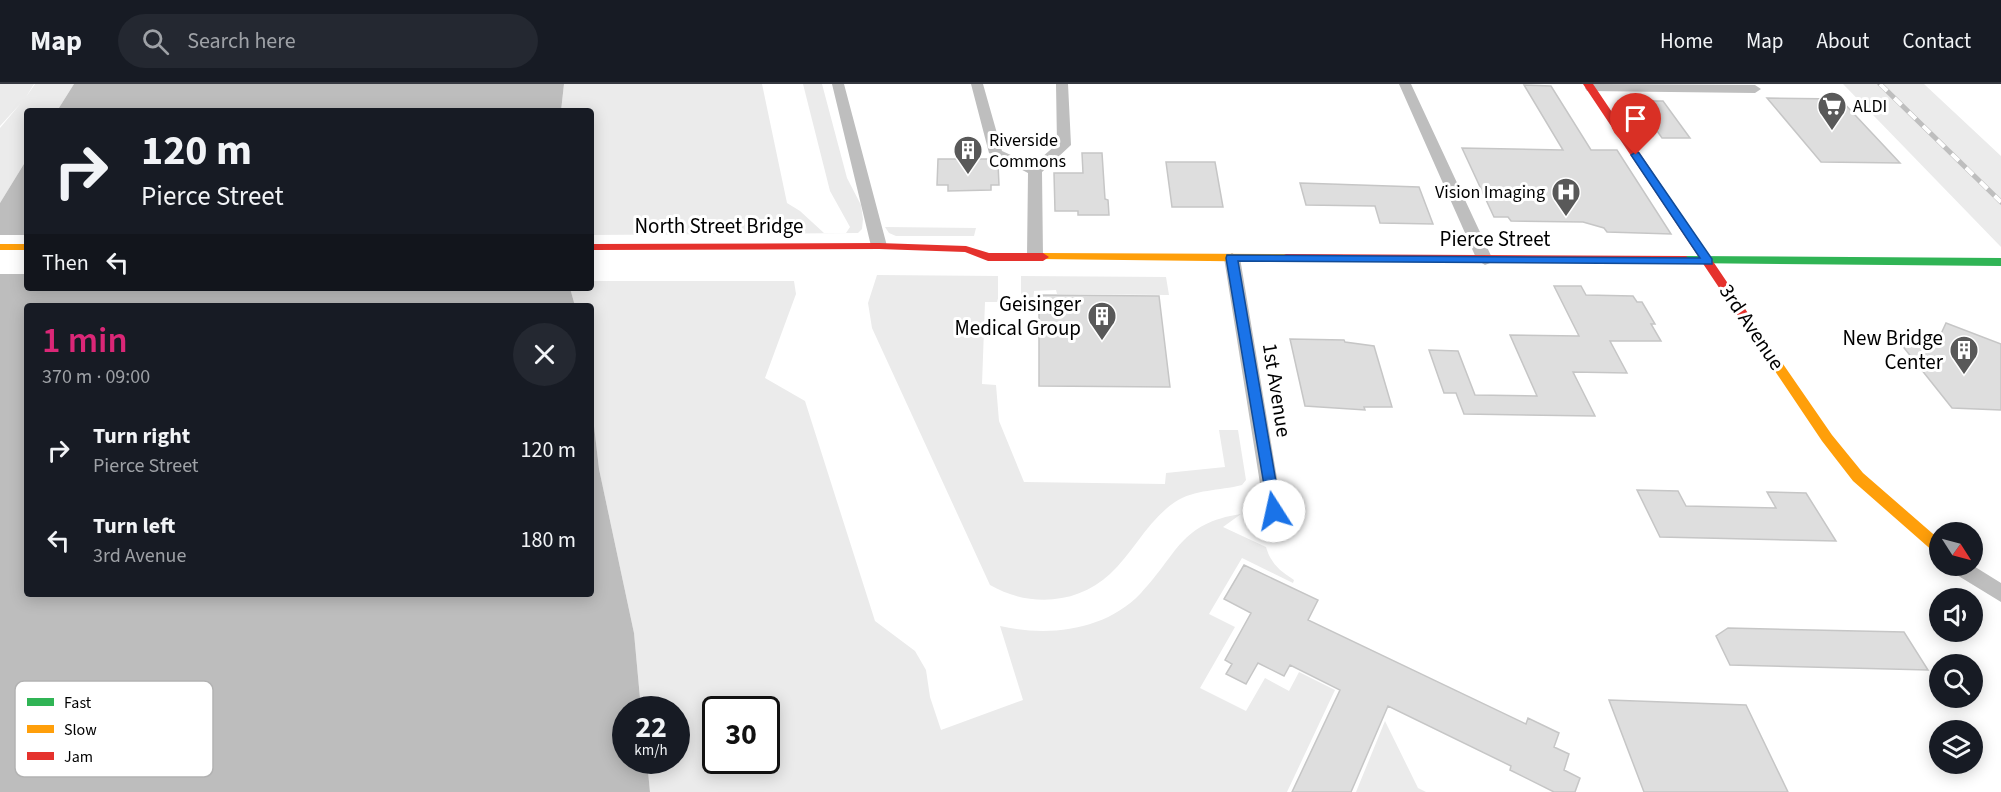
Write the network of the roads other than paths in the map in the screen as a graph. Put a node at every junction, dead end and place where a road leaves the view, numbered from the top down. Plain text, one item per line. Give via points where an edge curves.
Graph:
1 (838, 84) edge
2 (977, 84) edge
3 (1062, 84) edge
4 (1406, 84) edge
5 (1589, 86) edge
6 (1755, 89) dead end
7 (1035, 171) junction
8 (879, 246) junction
9 (0, 247) edge
10 (24, 247) edge
11 (594, 247) edge
12 (847, 247) joint
13 (988, 256) junction
14 (1035, 257) junction
15 (1232, 258) junction
16 (1485, 260) junction
17 (1708, 262) junction
18 (2001, 262) edge
19 (963, 264) dead end
20 (1280, 530) dead end
21 (1929, 540) edge
22 (1974, 576) edge
23 (2001, 594) edge

1 - 8 street
2 - 7 street via 996,153
3 - 7 street via 1064,145
4 - 16 street
5 - 6 street
5 - 17 main road, 3rd Avenue
7 - 14 street
8 - 12 main road, Pierce Street
8 - 13 main road, Pierce Street via 966,249
9 - 10 main road
11 - 12 main road, North Street Bridge
13 - 14 main road, Pierce Street
13 - 19 main road, Pierce Street
14 - 15 main road, Pierce Street
15 - 16 main road, Pierce Street
15 - 20 street, 1st Avenue
16 - 17 main road, Pierce Street
17 - 18 main road, Pierce Street
17 - 21 main road, 3rd Avenue via 1846,464
22 - 23 street

